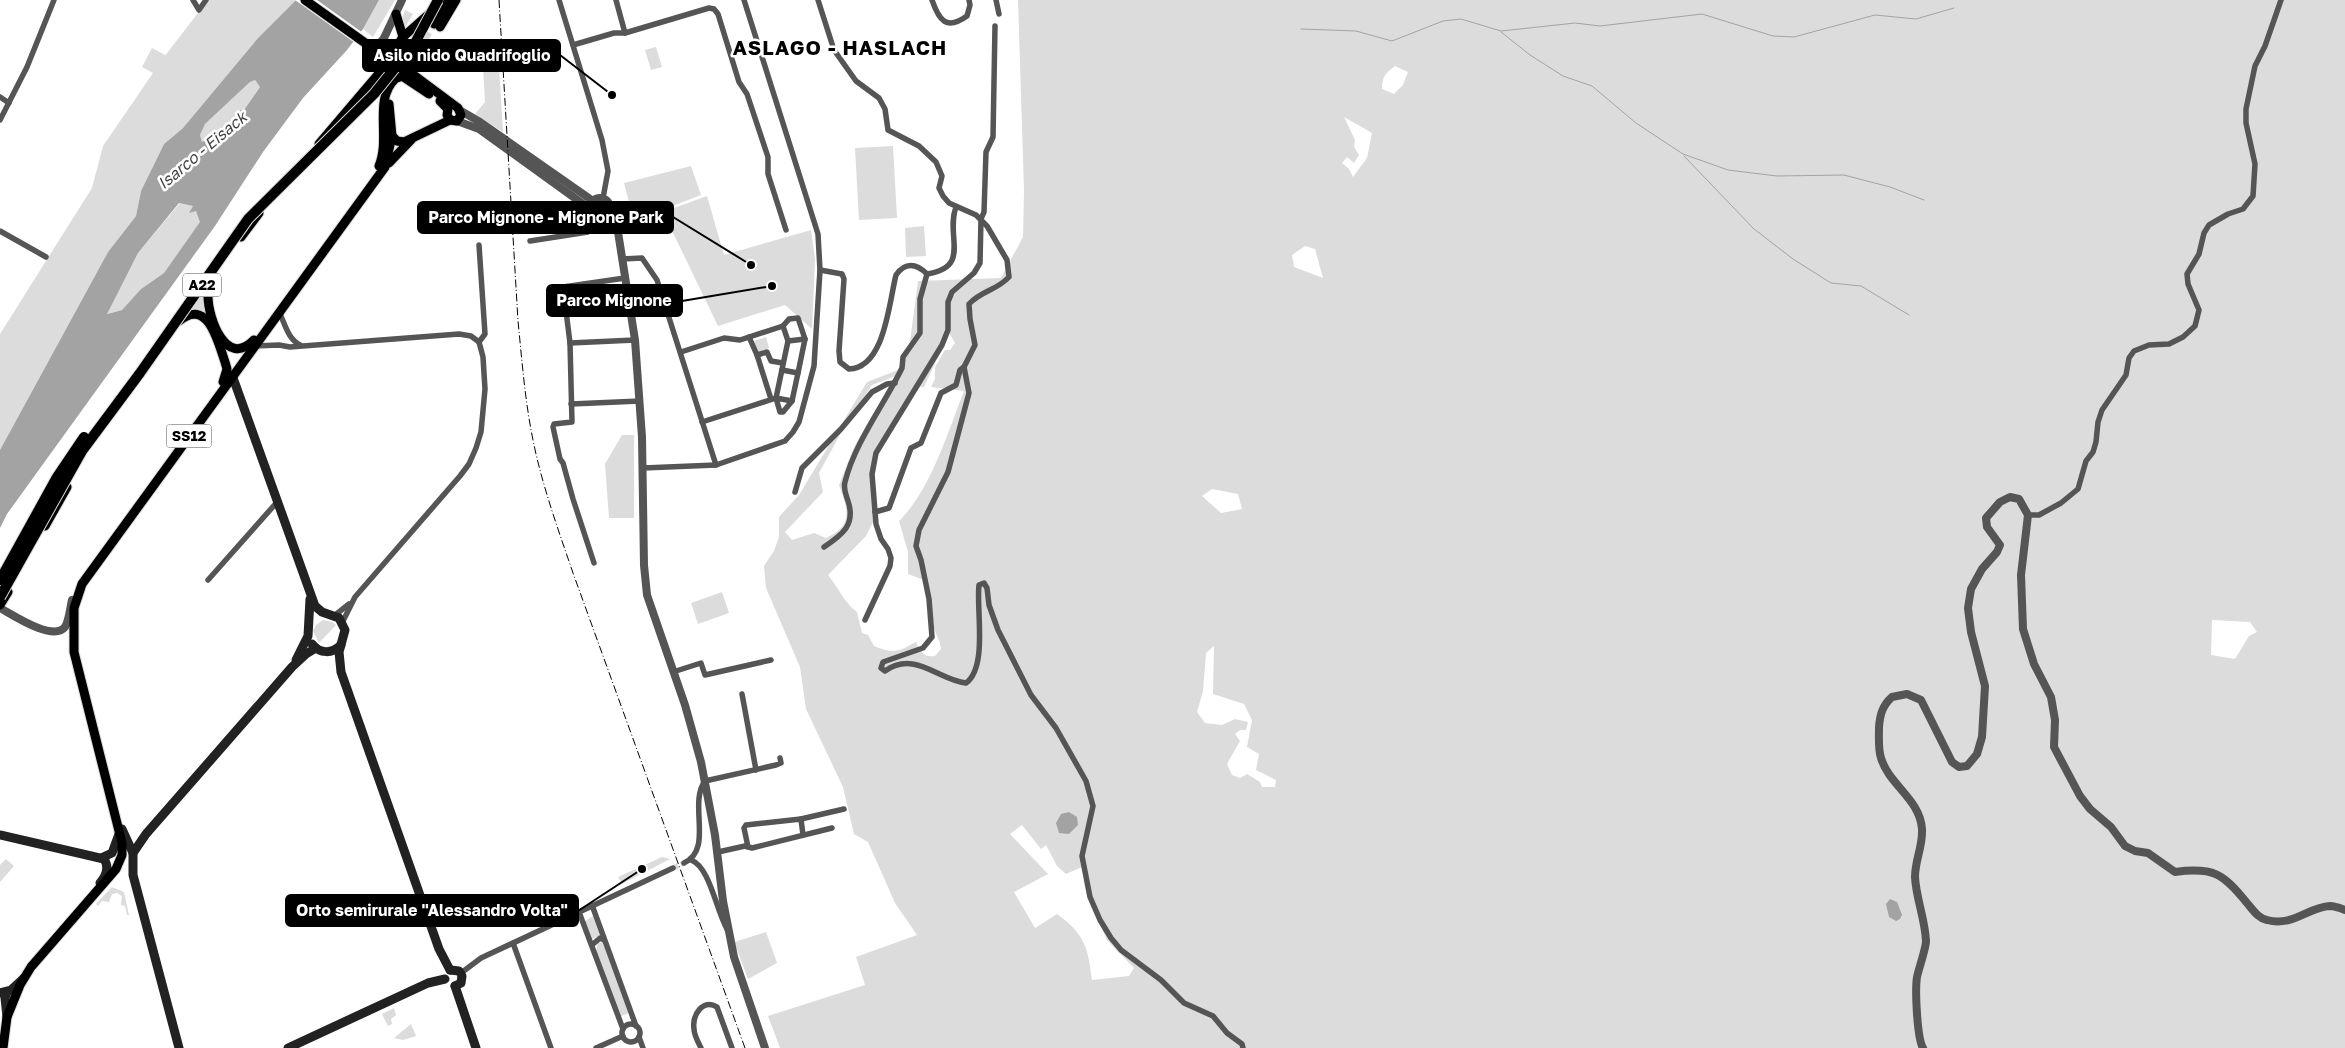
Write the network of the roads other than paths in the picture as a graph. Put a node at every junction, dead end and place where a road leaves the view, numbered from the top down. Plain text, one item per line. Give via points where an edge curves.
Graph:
1 (54, 0) edge
2 (193, 0) edge
3 (206, 0) edge
4 (305, 0) edge
5 (402, 0) edge
6 (431, 0) edge
7 (438, 0) edge
8 (442, 0) edge
9 (449, 0) edge
10 (456, 0) edge
11 (558, 0) edge
12 (616, 0) edge
13 (744, 0) edge
14 (818, 0) edge
15 (932, 0) edge
16 (969, 0) edge
17 (996, 0) edge
18 (2281, 0) edge
19 (396, 14) junction
20 (999, 14) dead end
21 (995, 26) dead end
22 (625, 34) junction
23 (403, 37) junction
24 (573, 45) junction
25 (371, 47) junction
26 (392, 53) junction
27 (382, 68) junction
28 (401, 75) junction
29 (0, 97) edge
30 (358, 100) junction
31 (9, 102) junction
32 (389, 104) dead end
33 (364, 109) dead end
34 (454, 109) junction
35 (384, 114) junction
36 (0, 120) edge
37 (454, 120) junction
38 (392, 136) junction
39 (411, 140) junction
40 (312, 159) junction
41 (386, 167) junction
42 (373, 182) junction
43 (603, 198) junction
44 (591, 205) junction
45 (956, 207) junction
46 (607, 215) junction
47 (596, 217) junction
48 (981, 219) junction
49 (786, 230) dead end
50 (0, 231) edge
51 (530, 241) dead end
52 (479, 245) dead end
53 (46, 257) dead end
54 (622, 259) junction
55 (820, 270) junction
56 (926, 274) junction
57 (212, 276) junction
58 (625, 278) junction
59 (278, 312) junction
60 (179, 321) junction
61 (783, 326) junction
62 (266, 329) junction
63 (749, 338) junction
64 (804, 339) junction
65 (635, 340) junction
66 (788, 341) junction
67 (479, 342) junction
68 (570, 343) junction
69 (300, 345) junction
70 (254, 346) junction
71 (681, 352) junction
72 (757, 355) junction
73 (783, 362) junction
74 (964, 368) junction
75 (782, 370) junction
76 (798, 373) junction
77 (232, 375) junction
78 (895, 383) junction
79 (238, 394) junction
80 (216, 398) junction
81 (774, 399) junction
82 (640, 401) junction
83 (792, 401) junction
84 (571, 404) junction
85 (702, 422) junction
86 (716, 465) junction
87 (643, 468) junction
88 (795, 492) dead end
89 (278, 501) junction
90 (875, 512) junction
91 (2028, 515) junction
92 (824, 547) dead end
93 (32, 548) junction
94 (594, 563) dead end
95 (0, 580) edge
96 (208, 580) dead end
97 (82, 584) junction
98 (0, 587) edge
99 (310, 594) junction
100 (0, 597) edge
101 (352, 602) junction
102 (0, 606) edge
103 (330, 615) junction
104 (865, 620) dead end
105 (342, 622) junction
106 (310, 624) junction
107 (308, 636) junction
108 (342, 645) junction
109 (316, 648) junction
110 (326, 652) junction
111 (771, 660) dead end
112 (292, 667) junction
113 (340, 672) junction
114 (673, 672) junction
115 (742, 694) dead end
116 (780, 758) dead end
117 (756, 770) junction
118 (704, 781) junction
119 (844, 809) dead end
120 (800, 818) junction
121 (115, 819) junction
122 (832, 828) dead end
123 (119, 834) junction
124 (0, 835) edge
125 (803, 835) junction
126 (141, 841) junction
127 (128, 843) junction
128 (748, 847) junction
129 (718, 852) junction
130 (133, 853) junction
131 (101, 858) junction
132 (691, 860) junction
133 (684, 863) tunnel mouth
134 (673, 868) tunnel mouth
135 (110, 876) junction
136 (135, 883) junction
137 (91, 898) junction
138 (592, 905) junction
139 (2345, 910) edge
140 (579, 912) junction
141 (728, 932) junction
142 (604, 940) junction
143 (513, 943) junction
144 (592, 945) junction
145 (450, 970) junction
146 (461, 973) junction
147 (24, 978) junction
148 (445, 979) junction
149 (454, 986) junction
150 (3, 992) edge
151 (7, 1017) junction
152 (636, 1026) junction
153 (623, 1029) junction
154 (639, 1037) junction
155 (627, 1042) edge
156 (3, 1048) edge
157 (179, 1048) edge
158 (288, 1048) edge
159 (476, 1048) edge
160 (551, 1048) edge
161 (596, 1048) edge
162 (643, 1048) edge
163 (701, 1048) edge
164 (732, 1048) edge
165 (765, 1048) edge
166 (1243, 1048) edge
167 (1922, 1048) edge

1 - 31 street
2 - 3 street via 199,10
4 - 25 main road
5 - 19 street
6 - 95 highway, A22, bridge via 409,42 390,68 243,216 76,447
7 - 100 highway, A22, bridge via 415,43 374,94 248,219 82,451
8 - 23 main road
9 - 10 main road via 437,25
11 - 24 street
12 - 22 street
13 - 55 street via 818,234
14 - 45 street via 834,50 848,71 878,98 885,109 888,130 919,146 936,162 942,176 942,196
15 - 16 street via 938,18 946,23 967,16
17 - 20 street
18 - 91 street via 2266,46 2255,66 2246,109 2255,164 2253,196 2244,209 2209,225 2204,233 2199,254 2187,274 2199,310 2195,326 2169,344 2149,345 2134,351 2129,358 2126,375 2102,410 2093,452 2086,461 2078,489 2062,503 2039,515
19 - 23 main road
19 - 25 street via 384,38
21 - 48 street via 993,137 986,152
22 - 24 street via 614,33
22 - 49 street via 709,8 718,14 768,157 768,174
23 - 26 main road
24 - 43 street via 602,140 608,171
25 - 26 main road
25 - 27 main road
26 - 27 main road via 383,60
26 - 28 main road via 405,58
27 - 28 main road via 388,77
27 - 30 main road
28 - 34 main road
28 - 35 main road via 385,93
29 - 31 street
30 - 35 main road via 373,97
30 - 40 main road via 326,135
31 - 36 street
32 - 38 main road, SS12
33 - 40 main road
34 - 37 main road via 461,117
34 - 37 main road via 446,115
34 - 44 street via 480,122
35 - 42 main road via 385,142
37 - 39 main road
37 - 44 street via 479,129
38 - 39 main road via 397,141
38 - 41 main road, SS12
39 - 41 main road
40 - 57 main road via 272,199
41 - 42 main road, SS12
42 - 59 main road, SS12
43 - 44 street
43 - 46 street via 610,206
44 - 47 street
45 - 48 street
45 - 56 street via 952,224 955,255 952,262 937,272
46 - 47 street
46 - 54 street via 618,232
47 - 51 street via 588,232
48 - 74 street via 1007,260 1009,277 999,287 979,294 969,304 975,345
48 - 90 street via 980,264 952,292 948,302 948,330 942,345 876,453 872,474
50 - 53 street
52 - 67 street via 485,334
54 - 58 street
54 - 71 street via 642,258 657,280
55 - 56 street via 842,274 844,279 840,362 849,369 858,369 865,364 880,345 896,274 906,265 916,265
55 - 86 street via 814,366 800,422 785,441
56 - 78 street via 920,299 920,333 903,356
57 - 60 main road
57 - 62 main road via 208,294 210,311 222,340 228,346 234,349 247,346
58 - 65 street
58 - 68 street via 563,287
59 - 62 main road, SS12
59 - 69 street via 289,334
60 - 80 main road via 191,314 205,317 210,324 227,369
60 - 93 main road via 84,457
61 - 63 street
61 - 64 street via 789,319 798,318
61 - 66 street
62 - 70 main road, SS12
63 - 71 street via 724,338
63 - 72 street
64 - 66 street
64 - 76 street
65 - 68 street
65 - 82 street
66 - 73 street
67 - 69 street via 471,336 459,334
67 - 101 street via 485,389 481,432 469,464
68 - 84 street
69 - 70 street
70 - 77 main road, SS12
71 - 85 street
72 - 73 street via 767,352 771,361
72 - 81 street
73 - 75 street
74 - 90 street via 960,370 956,385 941,393 921,443 911,448 889,508
74 - 166 street via 969,393 960,434 948,472 919,530 916,546 922,560 932,637 923,648 882,662 881,668 885,672 902,663 928,668 959,682 971,680 981,625 979,585 984,583 998,630 1031,695 1056,728 1086,781 1093,806 1082,856 1090,897 1100,920 1121,950 1161,980 1184,1003 1213,1016
75 - 76 street
75 - 81 street
76 - 83 street
77 - 79 main road
77 - 80 main road, SS12
78 - 88 street via 872,392 802,468
78 - 92 street via 860,443 844,483 851,512 847,528
79 - 80 main road via 227,391
79 - 89 main road
80 - 97 main road, SS12
81 - 83 street
81 - 83 street via 780,412 784,412
81 - 85 street
82 - 84 street
82 - 87 street
84 - 94 street via 572,422 554,424 553,427 572,499
85 - 86 street
86 - 87 street
87 - 114 street via 646,587 649,605
89 - 96 street
89 - 99 main road
90 - 104 street via 881,539 891,558
91 - 139 street via 2020,574 2023,629 2034,664 2051,697 2055,720 2054,747 2090,809 2111,827 2125,846 2148,853 2175,872 2209,870 2228,881 2261,918 2295,920 2331,906
91 - 167 street via 2019,499 2010,497 2000,502 1986,518 1987,527 2000,545 1971,589 1968,608 1985,686 1982,738 1977,754 1967,766 1959,767 1952,762 1921,700 1899,694 1886,702 1881,711 1880,756 1896,784 1917,808 1921,821 1922,842 1915,864 1915,878 1926,943 1915,996 1918,1041
93 - 98 main road via 21,557
93 - 102 main road
97 - 102 street via 76,590 67,623 60,631 46,632
97 - 121 main road via 74,608 74,652
99 - 103 main road via 317,609
99 - 106 main road
101 - 103 street
101 - 105 street
103 - 105 main road
103 - 106 main road via 318,616
105 - 108 main road via 345,636
106 - 107 main road
107 - 109 main road
107 - 112 main road
108 - 110 main road
108 - 113 main road
109 - 110 main road
109 - 112 main road
110 - 113 main road
111 - 114 street via 705,675 701,662
112 - 126 main road
113 - 145 main road via 438,949
114 - 118 street via 685,705
115 - 117 street
116 - 117 street via 781,764
117 - 118 street
118 - 129 street
118 - 132 street via 699,790 698,845
119 - 120 street
120 - 125 street
120 - 128 street via 746,825
121 - 123 main road
121 - 127 main road via 121,824
122 - 125 street
123 - 131 main road via 112,853
123 - 135 main road via 122,855
124 - 131 main road
125 - 128 street
126 - 127 main road
126 - 130 main road
127 - 130 main road
128 - 129 street
129 - 141 street
130 - 136 main road
131 - 137 main road via 107,872
132 - 133 street
132 - 141 street via 702,867
134 - 138 street
135 - 136 main road via 128,872
135 - 137 main road
136 - 157 main road
137 - 147 main road
138 - 140 street
138 - 142 street
140 - 143 street
140 - 144 street
141 - 165 street
142 - 144 street via 600,938
142 - 152 street
143 - 146 street via 481,958
143 - 160 street
144 - 153 street
145 - 146 main road via 456,969
145 - 148 main road
146 - 149 main road via 462,980
147 - 150 main road
147 - 151 main road via 12,999
148 - 149 main road
148 - 158 main road via 425,984
149 - 159 main road
150 - 151 main road
151 - 156 main road
152 - 153 street
152 - 154 street
153 - 155 street
154 - 155 street
154 - 162 street
155 - 161 street
163 - 164 street via 694,1022 700,1008 711,1004 717,1007

